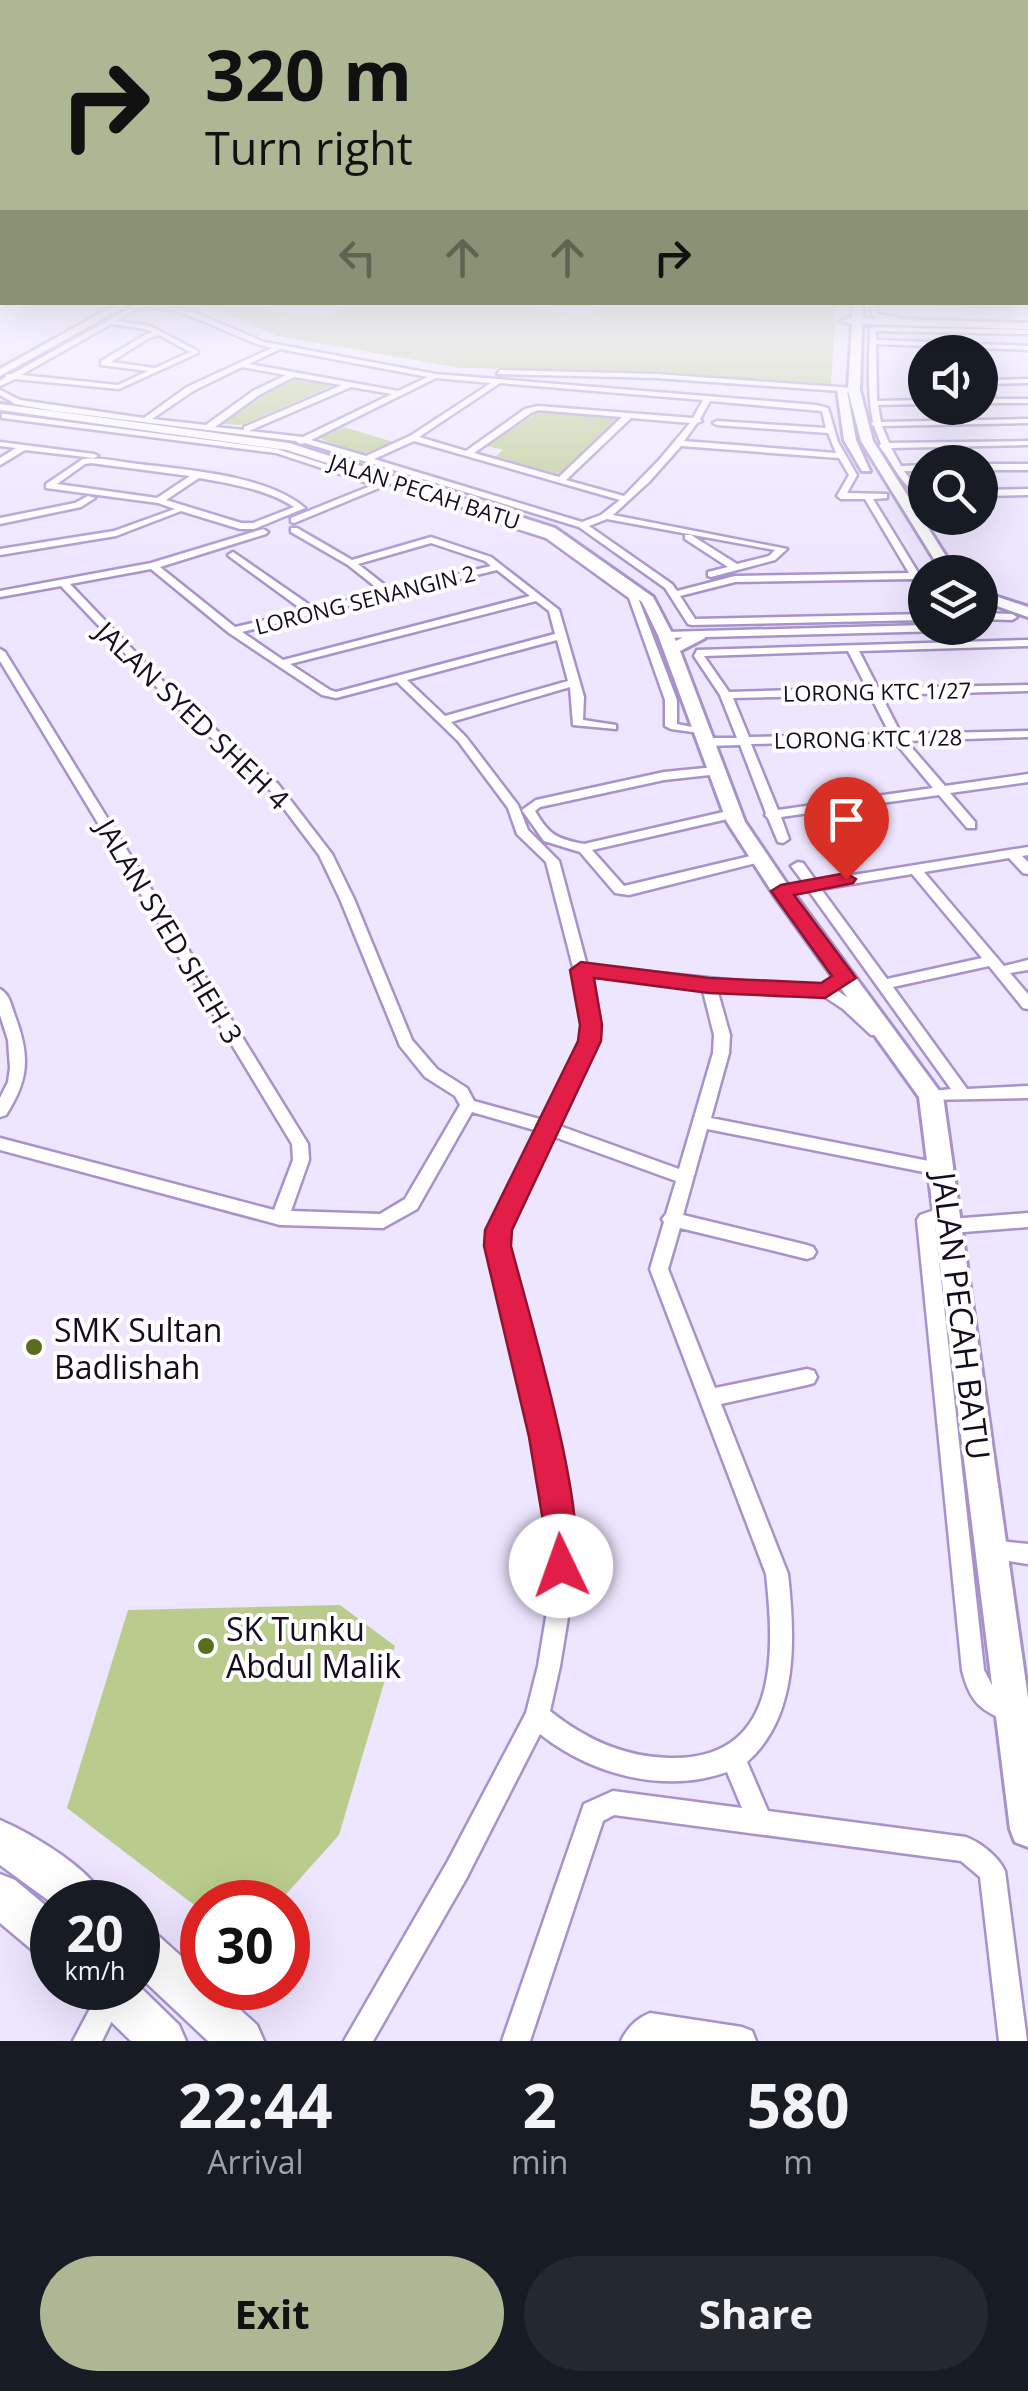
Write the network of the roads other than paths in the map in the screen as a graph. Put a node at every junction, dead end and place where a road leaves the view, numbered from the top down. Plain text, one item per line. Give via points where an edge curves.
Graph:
1 (190, 389) edge
2 (264, 389) edge
3 (337, 389) edge
4 (377, 389) edge
5 (411, 389) edge
6 (486, 389) edge
7 (593, 389) edge
8 (837, 389) edge
9 (873, 389) edge
10 (848, 390) junction
11 (0, 392) edge
12 (402, 394) junction
13 (708, 398) junction
14 (1028, 400) edge
15 (998, 401) edge
16 (908, 402) edge
17 (873, 403) junction
18 (5, 413) edge
19 (630, 415) junction
20 (147, 419) junction
21 (698, 421) junction
22 (1028, 421) edge
23 (717, 422) dead end
24 (875, 424) junction
25 (209, 427) junction
26 (244, 430) junction
27 (832, 431) junction
28 (412, 438) junction
29 (304, 440) junction
30 (678, 443) junction
31 (1028, 443) edge
32 (0, 444) edge
33 (884, 446) junction
34 (24, 447) junction
35 (288, 447) junction
36 (83, 454) junction
37 (467, 454) junction
38 (842, 456) junction
39 (366, 459) junction
40 (0, 462) edge
41 (119, 462) junction
42 (1028, 466) edge
43 (998, 467) edge
44 (898, 469) junction
45 (908, 469) edge
46 (199, 474) junction
47 (560, 480) junction
48 (908, 482) edge
49 (386, 483) junction
50 (998, 492) edge
51 (1028, 492) edge
52 (76, 493) junction
53 (286, 495) junction
54 (884, 496) junction
55 (868, 497) junction
56 (91, 498) junction
57 (624, 499) junction
58 (159, 501) junction
59 (331, 507) junction
60 (177, 511) junction
61 (606, 516) junction
62 (509, 519) junction
63 (0, 521) edge
64 (217, 522) junction
65 (582, 525) junction
66 (294, 530) dead end
67 (234, 532) junction
68 (680, 532) junction
69 (247, 538) junction
70 (0, 552) edge
71 (234, 555) dead end
72 (921, 555) edge
73 (938, 555) edge
74 (351, 563) junction
75 (153, 566) junction
76 (498, 566) junction
77 (908, 566) edge
78 (737, 568) junction
79 (908, 576) edge
80 (63, 582) junction
81 (672, 590) junction
82 (0, 591) edge
83 (388, 593) junction
84 (538, 598) junction
85 (998, 603) edge
86 (998, 610) edge
87 (312, 612) junction
88 (1023, 616) edge
89 (908, 618) edge
90 (694, 628) junction
91 (908, 628) edge
92 (233, 631) junction
93 (561, 636) junction
94 (669, 642) junction
95 (1028, 643) edge
96 (852, 648) junction
97 (0, 652) edge
98 (282, 664) junction
99 (402, 680) junction
100 (574, 684) junction
101 (1028, 688) edge
102 (874, 691) junction
103 (726, 695) junction
104 (444, 720) junction
105 (612, 726) dead end
106 (1028, 734) edge
107 (705, 737) junction
108 (897, 737) junction
109 (745, 741) junction
110 (714, 771) junction
111 (1028, 778) edge
112 (941, 790) junction
113 (732, 814) junction
114 (771, 815) junction
115 (970, 825) dead end
116 (783, 839) dead end
117 (582, 847) junction
118 (1028, 851) edge
119 (1012, 853) junction
120 (759, 858) junction
121 (552, 861) junction
122 (798, 866) dead end
123 (914, 868) junction
124 (1028, 870) edge
125 (812, 884) junction
126 (781, 891) junction
127 (996, 966) junction
128 (1028, 966) edge
129 (581, 970) junction
130 (835, 984) junction
131 (885, 984) junction
132 (709, 986) junction
133 (0, 994) edge
134 (1028, 1004) edge
135 (1028, 1092) edge
136 (962, 1093) junction
137 (931, 1096) junction
138 (468, 1104) junction
139 (0, 1111) edge
140 (702, 1122) junction
141 (546, 1128) junction
142 (0, 1144) edge
143 (944, 1170) junction
144 (684, 1177) junction
145 (280, 1218) junction
146 (672, 1219) junction
147 (950, 1219) junction
148 (1028, 1220) edge
149 (806, 1252) dead end
150 (807, 1377) dead end
151 (711, 1397) junction
152 (991, 1550) junction
153 (1028, 1554) edge
154 (1012, 1711) junction
155 (536, 1716) junction
156 (733, 1758) junction
157 (1027, 1819) edge
158 (761, 1823) junction
159 (0, 1841) edge
160 (58, 1880) edge
161 (0, 1895) edge
162 (30, 1920) edge
163 (160, 1966) edge
164 (102, 2010) edge
165 (131, 2010) edge
166 (87, 2041) edge
167 (163, 2041) edge
168 (241, 2041) edge
169 (358, 2041) edge
170 (516, 2041) edge
171 (635, 2041) edge
172 (742, 2041) edge
173 (1013, 2041) edge

1 - 20 street
2 - 25 street
3 - 26 street
4 - 12 street
5 - 12 street
6 - 28 street
7 - 13 street
8 - 10 street
9 - 17 street
10 - 54 street via 842,416 850,440
10 - 73 street via 867,441
11 - 20 street via 54,409
12 - 29 street
13 - 21 street
13 - 27 street via 816,406 825,410
14 - 15 street
16 - 17 street
17 - 24 street
18 - 35 street, JALAN PECAH BATU
18 - 49 street via 276,451
19 - 21 street
19 - 37 street via 532,409
19 - 47 street
20 - 25 street
21 - 30 street
22 - 24 street
23 - 27 street
24 - 33 street
25 - 26 street
26 - 29 street
27 - 38 street
28 - 37 street
28 - 39 street
29 - 35 street
29 - 39 street
30 - 38 street
30 - 57 street
31 - 33 street
32 - 34 street
33 - 44 street
34 - 36 street
34 - 40 street
35 - 49 street, JALAN PECAH BATU
36 - 41 street
36 - 52 street via 38,488
37 - 47 street
38 - 55 street via 853,475 841,496
39 - 65 street
41 - 46 street
41 - 52 street via 83,462 49,486
41 - 53 street via 219,471
42 - 43 street
44 - 45 street
44 - 48 street
46 - 53 street
46 - 58 street
47 - 57 street
49 - 59 street
49 - 62 street, JALAN PECAH BATU
50 - 51 street
52 - 56 street
52 - 58 street
53 - 59 street
53 - 64 street via 301,508 254,526
54 - 55 street
54 - 72 street
55 - 77 street
56 - 60 street
56 - 63 street
57 - 61 street
58 - 64 street
59 - 69 street
60 - 64 street
60 - 70 street via 116,533
61 - 65 street
61 - 68 street
62 - 94 street, JALAN PECAH BATU via 560,535 630,584 648,600
62 - 107 street via 553,538 633,597 671,700 671,726
64 - 67 street
65 - 81 street
66 - 74 street
67 - 69 street
67 - 82 street via 158,558
68 - 78 street
68 - 78 street via 782,549
69 - 75 street
71 - 87 street
74 - 76 street via 431,540
74 - 83 street
75 - 80 street
75 - 92 street
76 - 83 street, LORONG SENANGIN 2
76 - 84 street
78 - 81 street
79 - 81 street via 735,579
80 - 82 street
80 - 138 street, JALAN SYED SHEH 4 via 174,699 274,787 325,854 405,1042
81 - 90 street
83 - 87 street, LORONG SENANGIN 2
84 - 93 street via 554,610
84 - 98 street
85 - 88 street
86 - 88 street
87 - 92 street, LORONG SENANGIN 2
89 - 90 street
90 - 91 street
90 - 94 street
92 - 98 street
93 - 99 street
93 - 100 street
94 - 107 street, JALAN PECAH BATU
95 - 96 street
96 - 102 street
96 - 103 street via 701,652
97 - 145 street, JALAN SYED SHEH 3 via 300,1144 301,1160
98 - 99 street via 326,693
99 - 104 street
100 - 104 street
100 - 105 street via 577,723
101 - 102 street, LORONG KTC 1/27
102 - 103 street, LORONG KTC 1/27
102 - 108 street
103 - 109 street
104 - 121 street via 514,808 522,831
106 - 108 street, LORONG KTC 1/28
107 - 109 street, LORONG KTC 1/28
107 - 110 street, JALAN PECAH BATU
108 - 109 street, LORONG KTC 1/28
108 - 112 street
109 - 114 street
110 - 113 street, JALAN PECAH BATU
110 - 117 street via 529,806 554,843
111 - 112 street
112 - 114 street
112 - 115 street
113 - 117 street
113 - 120 street, JALAN PECAH BATU
114 - 116 street
117 - 120 street via 613,886 629,890
117 - 121 street
118 - 119 street
119 - 123 street
119 - 124 street
120 - 126 street, JALAN PECAH BATU
121 - 129 street
122 - 125 street
123 - 125 street
123 - 127 street
125 - 126 street
125 - 131 street
126 - 130 street, JALAN PECAH BATU
127 - 128 street
127 - 131 street
127 - 134 street
129 - 132 street
129 - 141 street via 590,1041
130 - 132 street
130 - 137 street, JALAN PECAH BATU via 911,1064
131 - 136 street
132 - 140 street via 722,1046
133 - 139 street via 21,1068 15,1092
135 - 136 street
136 - 137 street
137 - 143 street, JALAN PECAH BATU
138 - 141 street
138 - 145 street via 411,1204 398,1215 383,1221
140 - 143 street
140 - 144 street
141 - 144 street
141 - 155 street via 498,1230 561,1533 560,1600
142 - 145 street
143 - 147 street, JALAN PECAH BATU
144 - 146 street
146 - 149 street
146 - 151 street via 659,1269
147 - 148 street
147 - 152 street, JALAN PECAH BATU
147 - 154 street via 926,1220 973,1670 988,1703
150 - 151 street
151 - 156 street via 781,1601 775,1700 750,1747
152 - 153 street
152 - 154 street, JALAN PECAH BATU
154 - 157 street, JALAN PECAH BATU
155 - 156 street via 586,1750 648,1769 690,1771
155 - 169 street
156 - 158 street
158 - 170 street via 612,1803 593,1812
158 - 173 street via 966,1849 980,1858 992,1872
159 - 160 main road
161 - 162 main road
163 - 168 main road
164 - 166 street
165 - 167 main road
171 - 172 street via 650,2026

